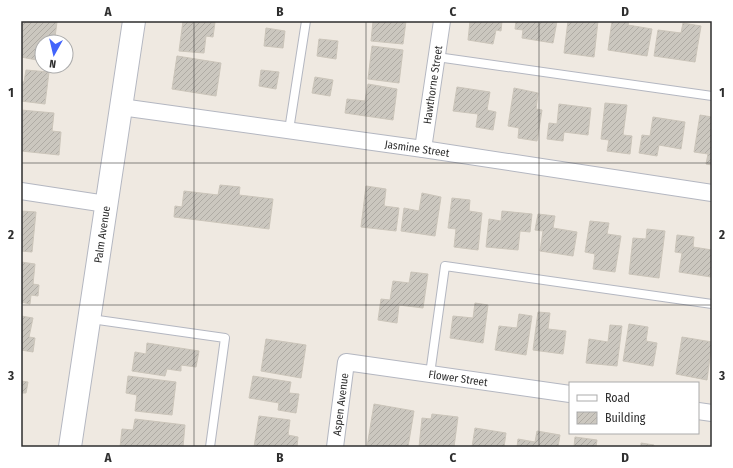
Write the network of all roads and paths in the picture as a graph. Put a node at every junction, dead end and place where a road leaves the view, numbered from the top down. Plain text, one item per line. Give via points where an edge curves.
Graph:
1 (134, 21) edge
2 (306, 21) edge
3 (442, 21) edge
4 (437, 58) junction
5 (712, 96) edge
6 (121, 107) junction
7 (289, 130) junction
8 (423, 149) junction
9 (21, 191) edge
10 (712, 193) edge
11 (106, 204) junction
12 (712, 304) edge
13 (89, 319) junction
14 (346, 362) joint
15 (430, 374) junction
16 (569, 394) edge
17 (699, 412) edge
18 (712, 413) edge
19 (70, 447) edge
20 (210, 447) edge
21 (335, 447) edge

1 - 6 main road, Palm Avenue
2 - 7 lane
3 - 4 street, Hawthorne Street
4 - 5 lane
4 - 8 street, Hawthorne Street
6 - 7 street, Jasmine Street
6 - 11 main road, Palm Avenue
7 - 8 street, Jasmine Street
8 - 10 street, Jasmine Street
9 - 11 street
11 - 13 main road, Palm Avenue
12 - 15 lane via 445,266
13 - 19 main road, Palm Avenue
13 - 20 lane via 225,338
14 - 15 street, Flower Street
14 - 21 street, Aspen Avenue
15 - 16 street, Flower Street
17 - 18 street

